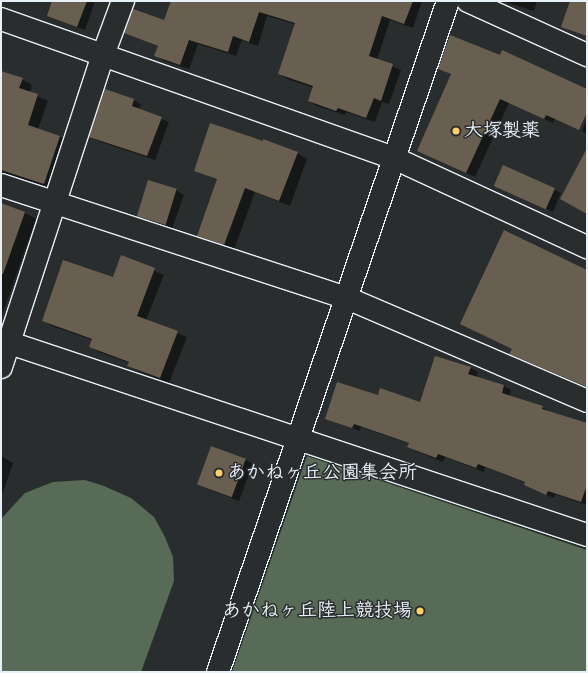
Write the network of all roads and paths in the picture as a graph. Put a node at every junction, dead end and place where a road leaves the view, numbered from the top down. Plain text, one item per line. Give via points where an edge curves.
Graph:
1 (123, 1) edge
2 (448, 1) edge
3 (468, 1) edge
4 (1, 19) edge
5 (103, 55) junction
6 (587, 55) edge
7 (394, 158) junction
8 (1, 185) edge
9 (55, 204) junction
10 (587, 247) edge
11 (347, 298) junction
12 (5, 342) edge
13 (1, 367) edge
14 (587, 401) edge
15 (297, 439) junction
16 (587, 535) edge
17 (218, 672) edge

1 - 5 street
2 - 7 street
3 - 6 street
4 - 5 street
5 - 7 street
5 - 9 street
7 - 10 street
7 - 11 street
8 - 9 street
9 - 11 street
9 - 12 street
11 - 14 street
11 - 15 street
12 - 13 street
12 - 15 street
15 - 16 street
15 - 17 street

